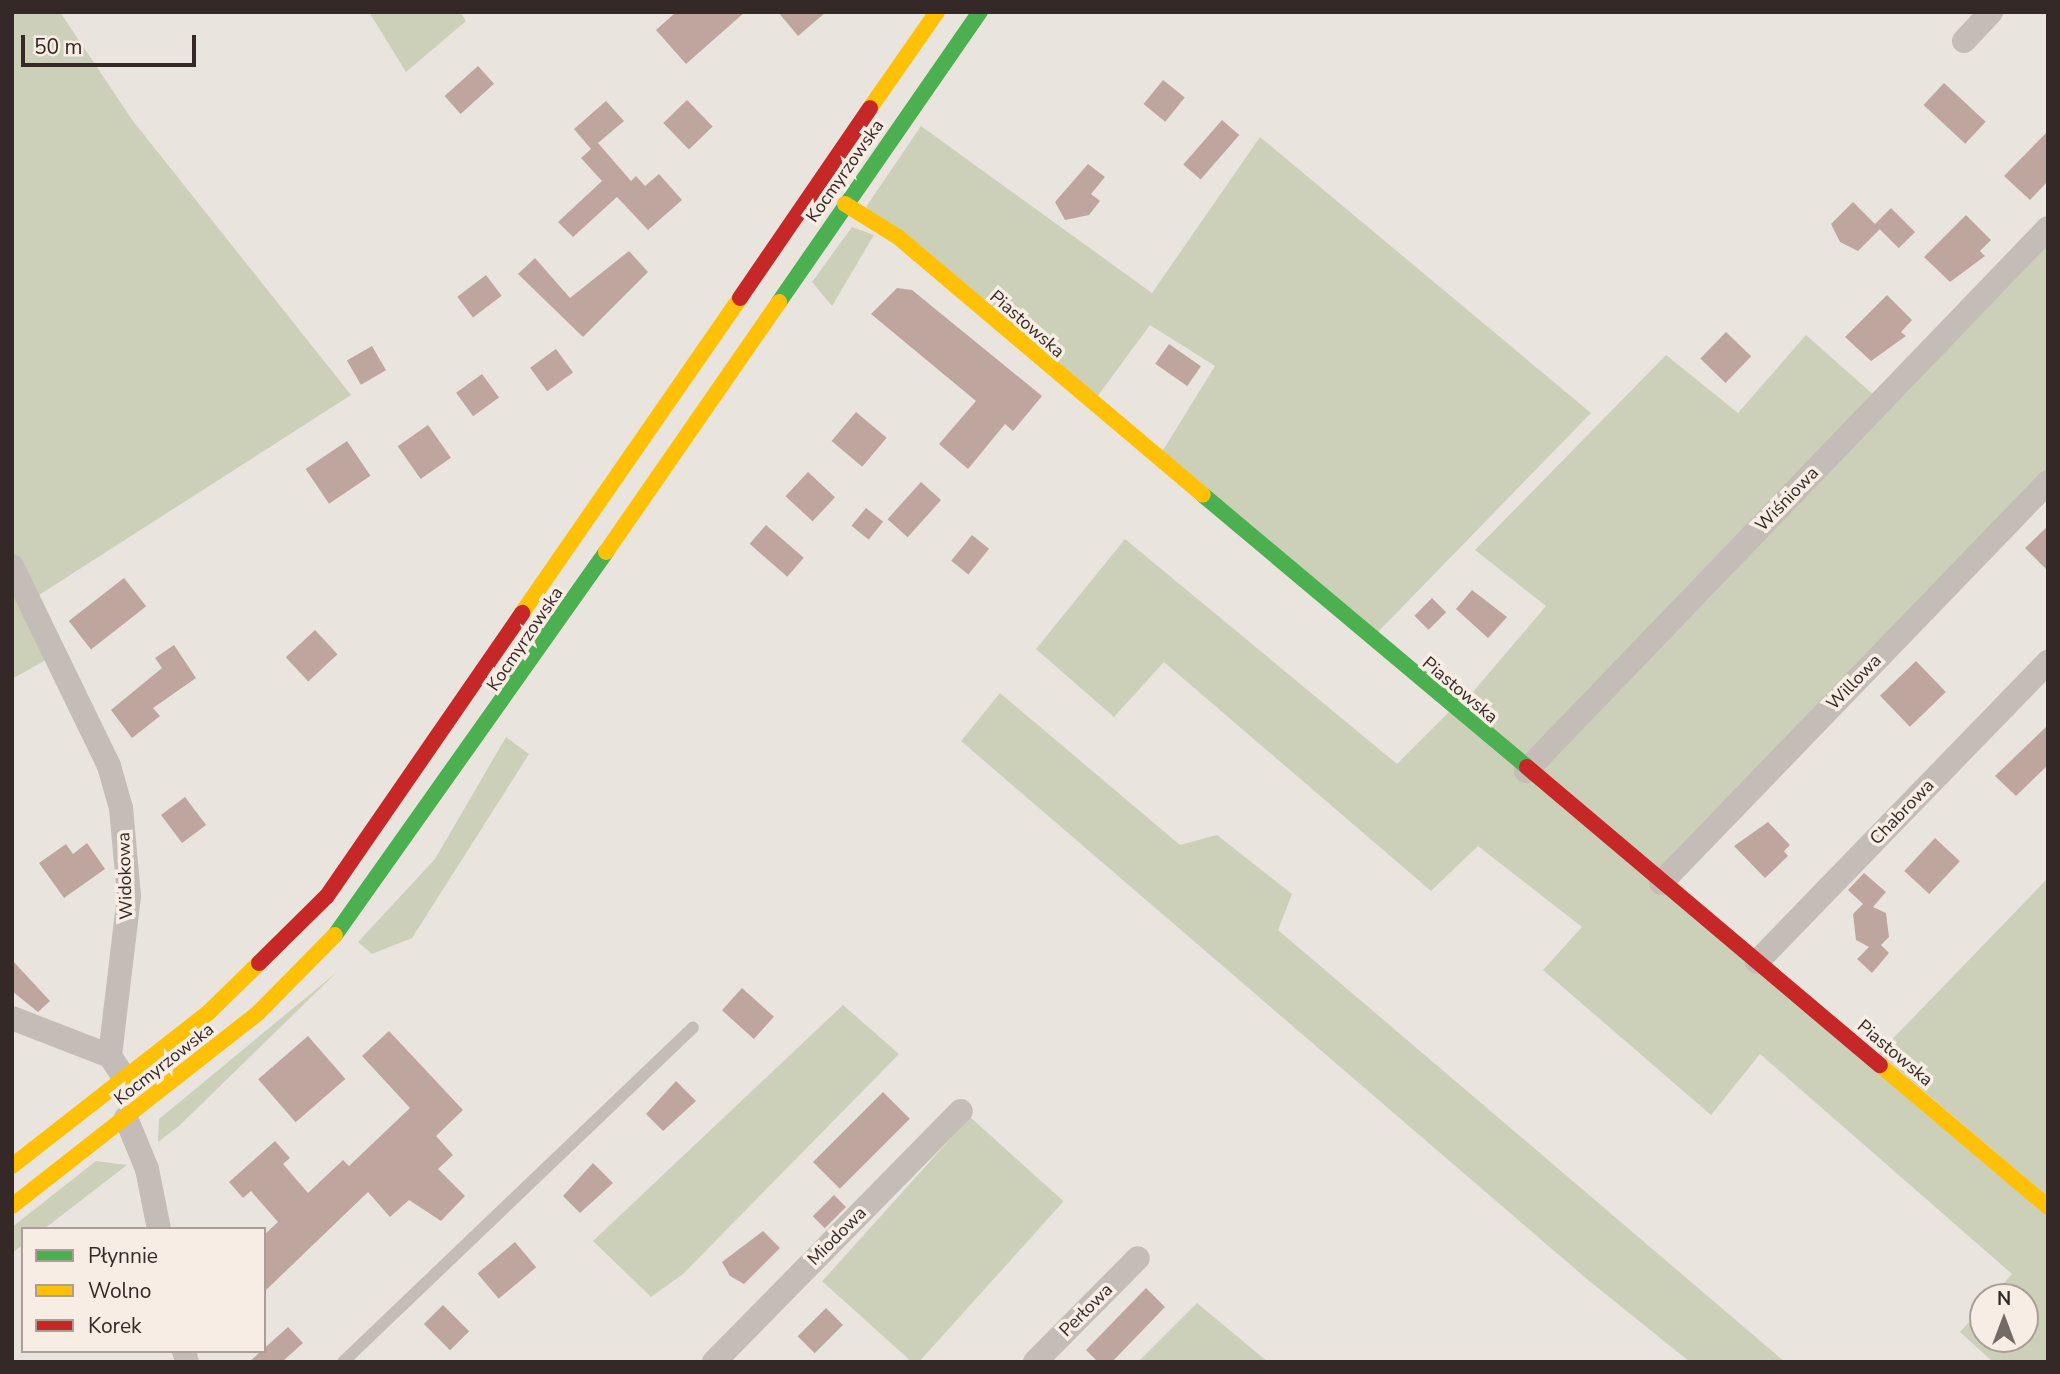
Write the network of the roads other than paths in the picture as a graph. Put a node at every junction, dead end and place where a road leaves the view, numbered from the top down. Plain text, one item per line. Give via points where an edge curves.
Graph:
1 (937, 12) edge
2 (980, 12) edge
3 (1991, 12) edge
4 (1964, 41) dead end
5 (845, 204) junction
6 (2048, 228) edge
7 (2048, 482) edge
8 (12, 566) edge
9 (2048, 662) edge
10 (1526, 771) junction
11 (1661, 883) junction
12 (1756, 962) junction
13 (12, 1018) edge
14 (693, 1027) dead end
15 (110, 1056) junction
16 (125, 1079) junction
17 (961, 1111) dead end
18 (125, 1118) junction
19 (12, 1166) edge
20 (12, 1206) edge
21 (2048, 1207) edge
22 (159, 1227) edge
23 (1138, 1258) dead end
24 (343, 1362) edge
25 (714, 1362) edge
26 (1035, 1362) edge

1 - 16 main road, Kocmyrzowska via 352,865 267,961
2 - 5 main road, Kocmyrzowska
3 - 4 street
5 - 10 main road, Piastowska via 898,237
5 - 18 main road, Kocmyrzowska via 356,913 260,1012
6 - 10 street, Wiśniowa
7 - 11 street, Willowa
8 - 15 street, Widokowa via 108,766 121,808 129,896
9 - 12 street, Chabrowa
10 - 11 main road, Piastowska
11 - 12 main road, Piastowska
12 - 21 main road, Piastowska
13 - 15 street
14 - 24 lane
15 - 16 street
16 - 19 main road, Kocmyrzowska
17 - 25 street, Miodowa
18 - 20 main road, Kocmyrzowska
18 - 22 street via 147,1169
23 - 26 street, Perłowa

